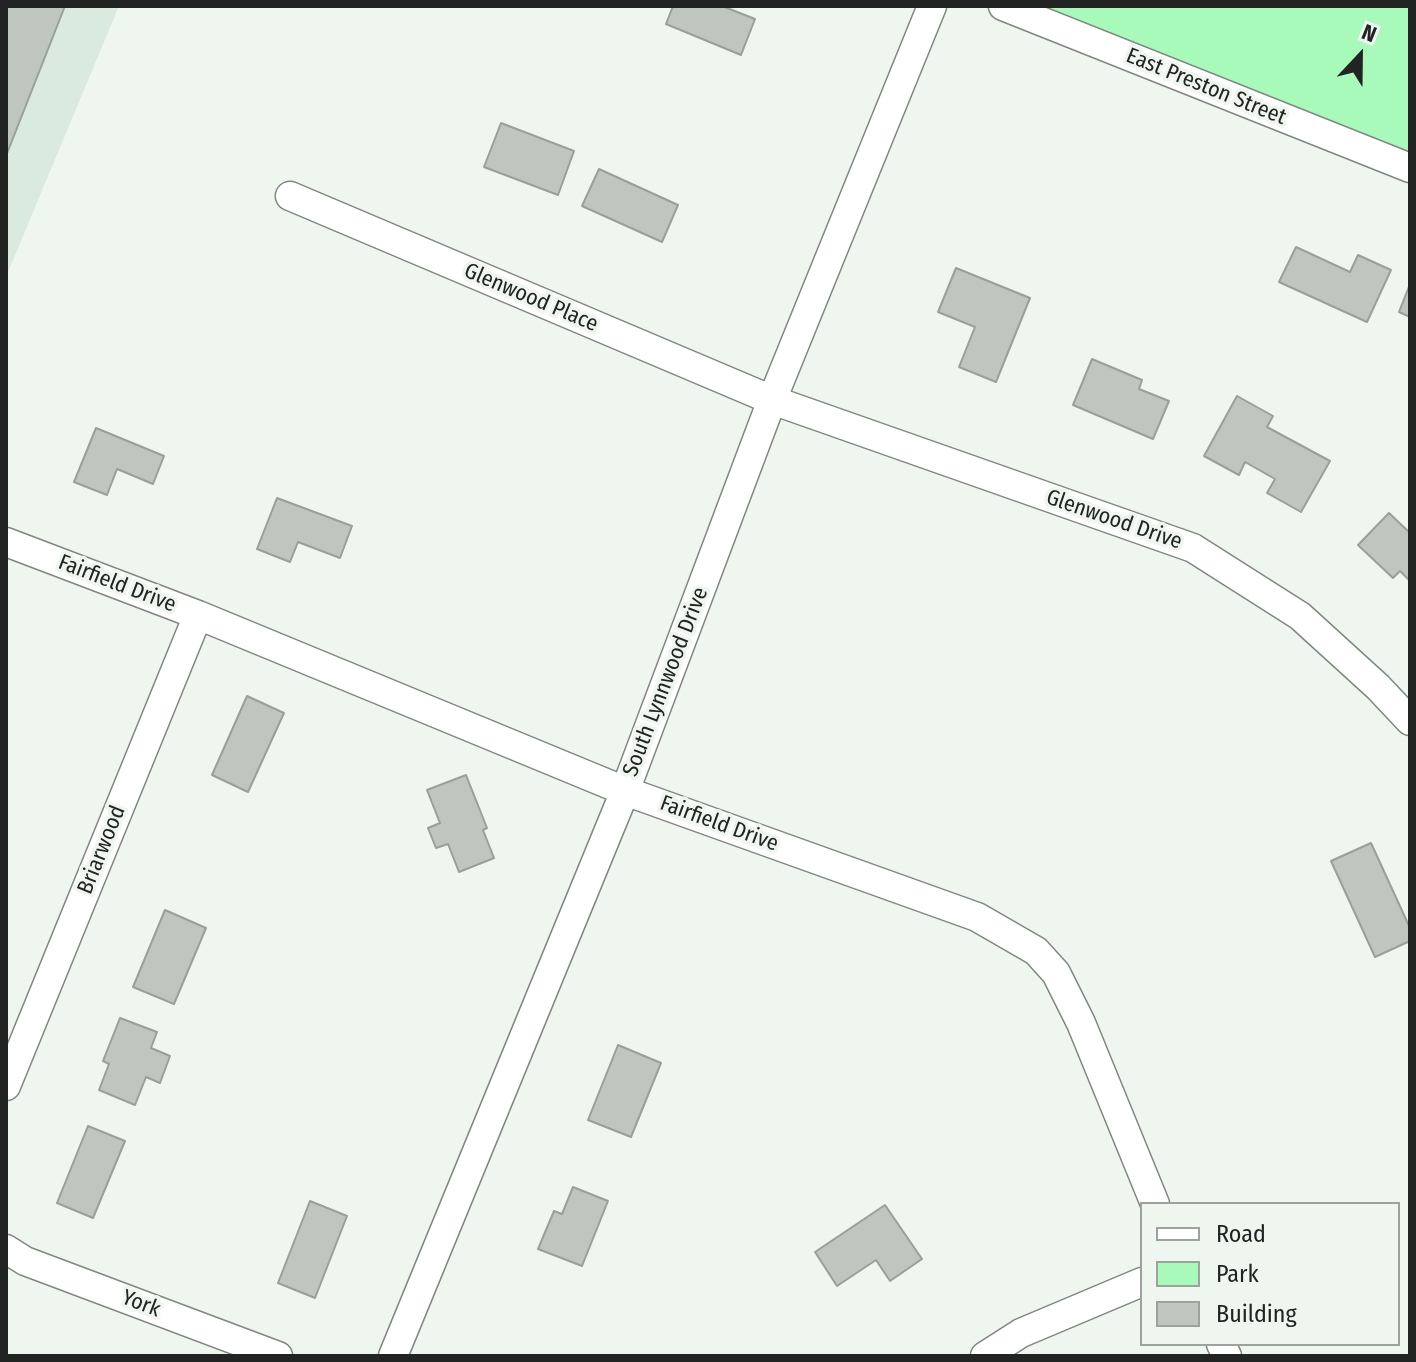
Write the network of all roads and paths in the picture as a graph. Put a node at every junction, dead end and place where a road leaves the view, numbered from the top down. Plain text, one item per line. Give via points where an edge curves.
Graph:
1 (932, 6) edge
2 (1003, 6) edge
3 (1410, 168) edge
4 (290, 196) dead end
5 (772, 400) junction
6 (6, 542) edge
7 (198, 615) junction
8 (1410, 721) edge
9 (625, 791) junction
10 (6, 1086) edge
11 (1154, 1202) edge
12 (6, 1249) edge
13 (1140, 1283) edge
14 (278, 1356) edge
15 (393, 1356) edge
16 (985, 1356) edge

1 - 5 street, South Lynnwood Drive
2 - 3 street, East Preston Street
4 - 5 street, Glenwood Place
5 - 8 street, Glenwood Drive via 1193,548 1300,616
5 - 9 street, South Lynnwood Drive
6 - 7 street, Fairfield Drive
7 - 9 street, Fairfield Drive
7 - 10 street, Briarwood
9 - 11 street, Fairfield Drive via 977,917 1036,951 1056,973 1081,1023
9 - 15 street, South Lynnwood Drive
12 - 14 street, York via 25,1261
13 - 16 street via 1021,1333

